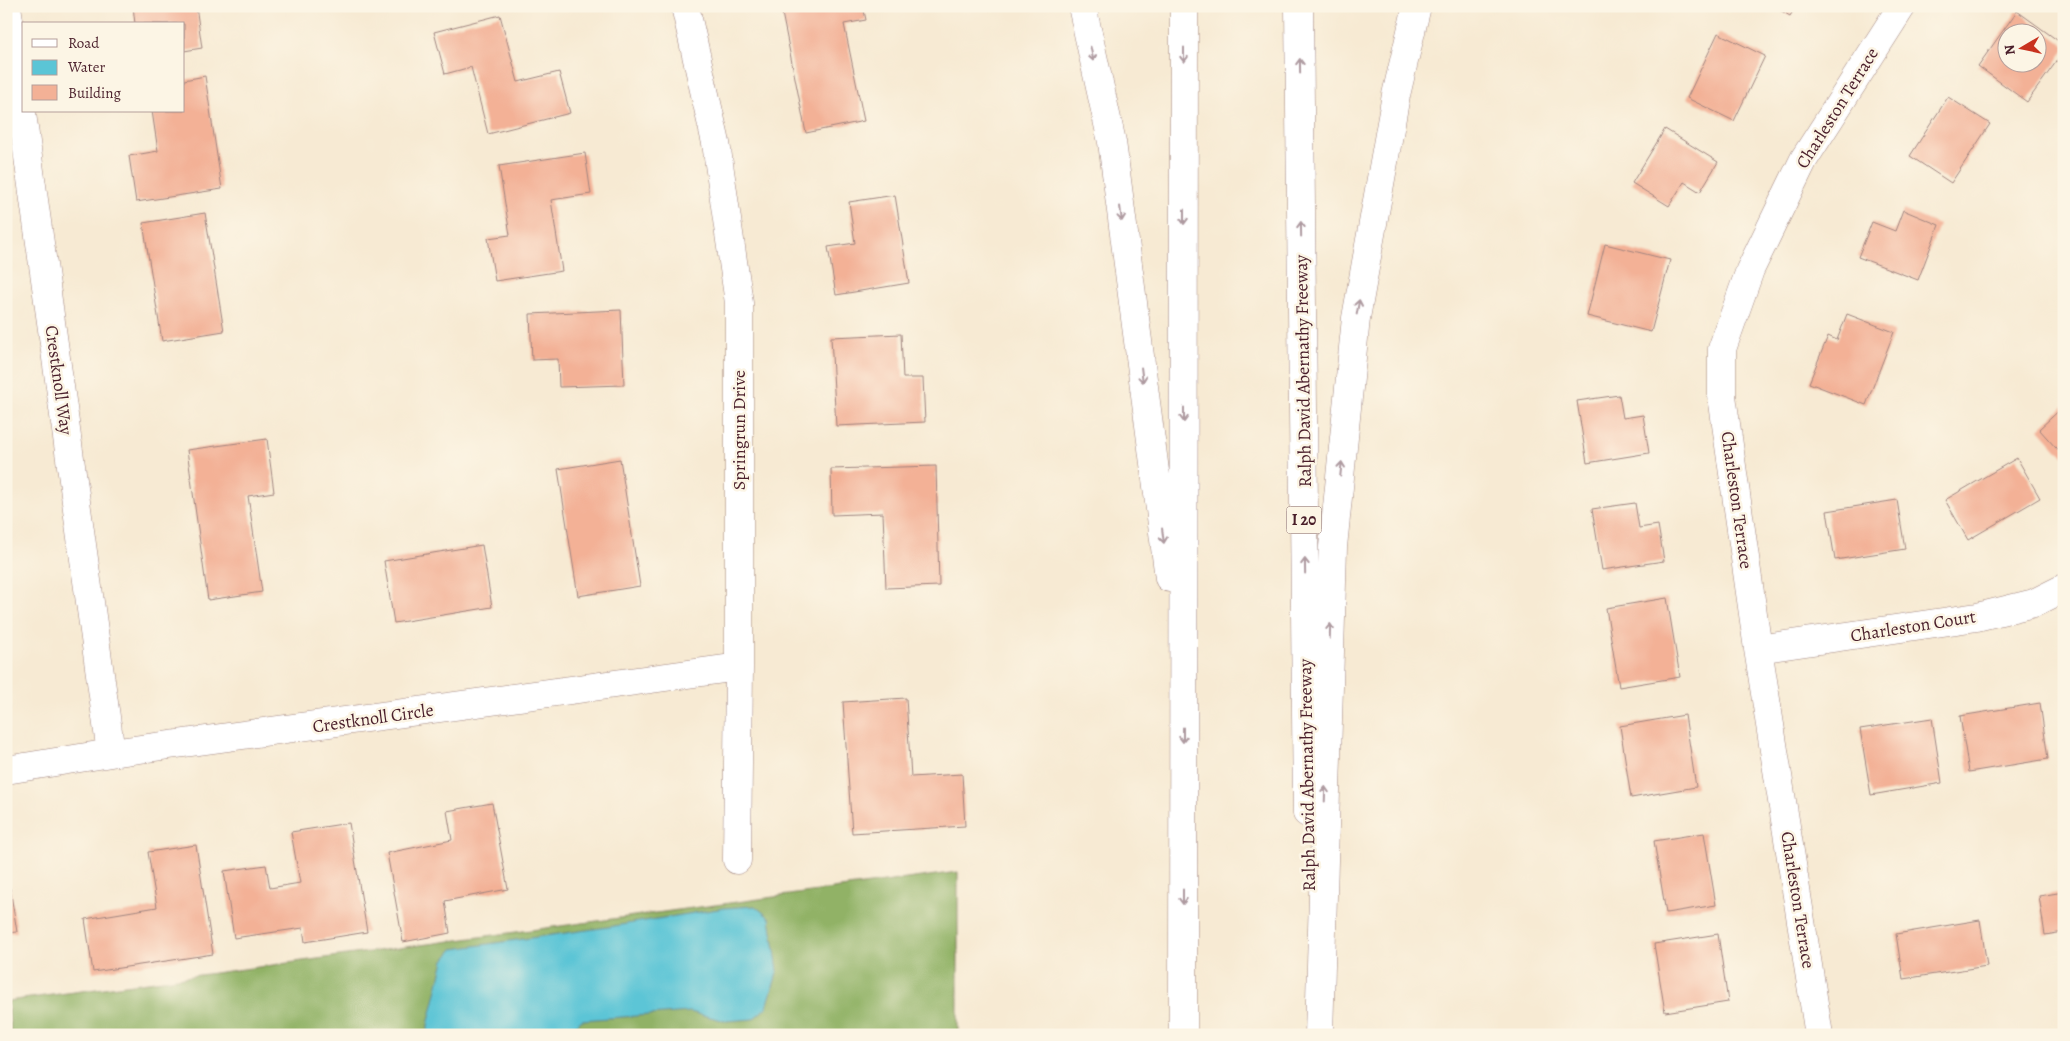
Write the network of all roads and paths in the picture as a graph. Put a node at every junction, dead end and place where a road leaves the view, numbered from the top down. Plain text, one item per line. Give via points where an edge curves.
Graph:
1 (7, 6) edge
2 (685, 6) edge
3 (1082, 6) edge
4 (1184, 6) edge
5 (1299, 6) edge
6 (1417, 6) edge
7 (1902, 6) edge
8 (2064, 588) edge
9 (1758, 648) junction
10 (740, 667) junction
11 (1183, 686) junction
12 (111, 753) junction
13 (6, 770) edge
14 (737, 860) dead end
15 (1183, 1035) edge
16 (1309, 1035) edge
17 (1319, 1035) edge
18 (1819, 1035) edge

1 - 12 main road, Crestknoll Way
2 - 10 main road, Springrun Drive via 716,143 739,303
3 -> 11 main road via 1112,142
4 -> 11 main road
16 -> 5 main road, Ralph David Abernathy Freeway / I 20
17 -> 6 main road via 1334,538 1356,318 1396,95
7 - 9 main road, Charleston Terrace via 1804,159 1750,270 1722,349 1722,396
8 - 9 main road, Charleston Court via 2034,603 1977,617
9 - 18 main road, Charleston Terrace
10 - 12 main road, Crestknoll Circle
10 - 14 main road, Springrun Drive
11 -> 15 main road
12 - 13 main road, Crestknoll Circle

